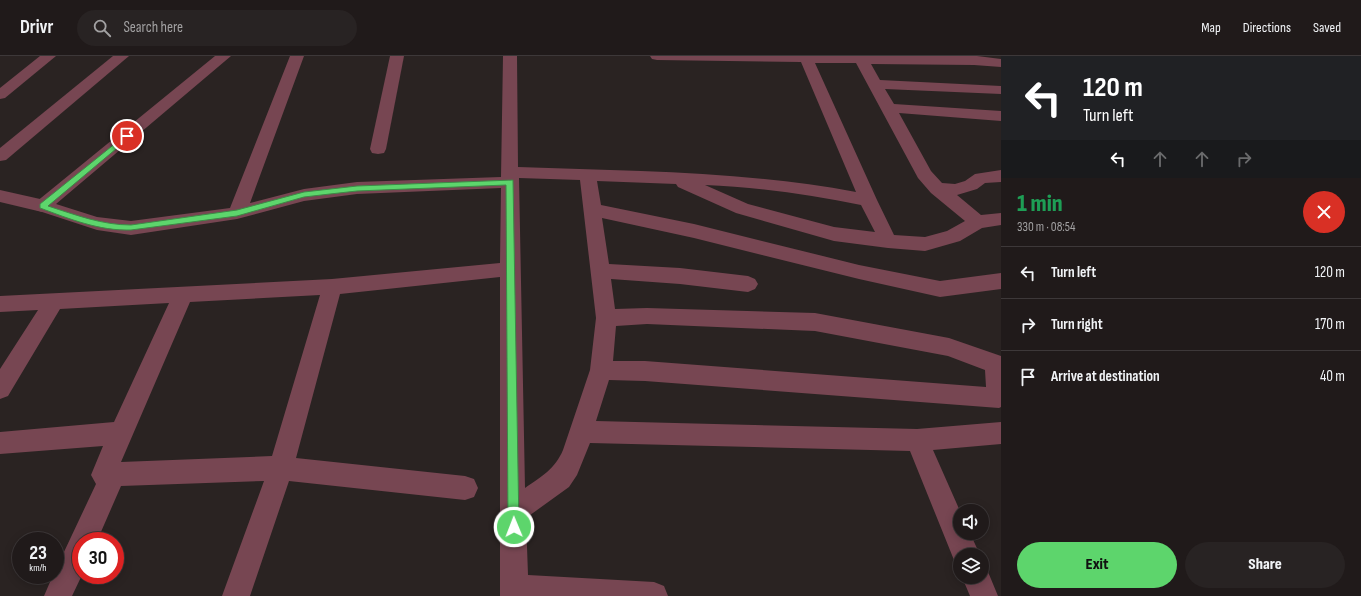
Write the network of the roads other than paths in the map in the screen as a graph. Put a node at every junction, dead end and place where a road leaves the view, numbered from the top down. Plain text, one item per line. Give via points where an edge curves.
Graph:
1 (49, 56) edge
2 (122, 56) edge
3 (224, 56) edge
4 (297, 56) edge
5 (397, 56) edge
6 (510, 56) edge
7 (656, 56) edge
8 (712, 56) edge
9 (806, 57) edge
10 (911, 58) edge
11 (972, 59) edge
12 (861, 60) junction
13 (1001, 63) edge
14 (875, 84) junction
15 (1001, 90) edge
16 (0, 95) edge
17 (889, 108) junction
18 (1001, 116) edge
19 (378, 149) dead end
20 (0, 156) edge
21 (588, 176) junction
22 (1001, 176) edge
23 (510, 177) junction
24 (674, 179) junction
25 (937, 189) junction
26 (0, 196) edge
27 (868, 200) junction
28 (42, 206) junction
29 (592, 209) junction
30 (237, 213) junction
31 (1001, 219) edge
32 (978, 222) junction
33 (888, 241) junction
34 (510, 269) junction
35 (600, 270) junction
36 (1001, 281) edge
37 (748, 284) dead end
38 (332, 287) junction
39 (183, 295) junction
40 (54, 302) junction
41 (0, 304) edge
42 (606, 318) junction
43 (998, 365) edge
44 (601, 370) junction
45 (0, 389) edge
46 (581, 432) junction
47 (121, 433) junction
48 (1001, 434) edge
49 (917, 440) junction
50 (0, 443) edge
51 (281, 468) junction
52 (113, 475) junction
53 (465, 488) dead end
54 (514, 512) junction
55 (87, 532) edge
56 (963, 548) edge
57 (72, 566) edge
58 (979, 584) edge
59 (514, 592) edge
60 (58, 596) edge
61 (236, 596) edge
62 (654, 596) edge
63 (984, 596) edge

1 - 16 street
2 - 20 street
3 - 28 street
4 - 30 street
5 - 19 street
6 - 23 street
7 - 8 street
8 - 9 street
9 - 12 street
9 - 27 street
10 - 11 street
10 - 12 street
11 - 13 street
12 - 14 street
14 - 15 street
14 - 17 street
17 - 18 street
17 - 25 street via 924,174
21 - 23 street
21 - 24 street
21 - 29 street
22 - 25 street via 981,178 971,185 955,190
23 - 30 street via 357,188 304,195
23 - 34 street
24 - 27 street via 739,181 821,191
24 - 33 street via 742,209 834,234
25 - 32 street
26 - 28 street
27 - 33 street
28 - 30 street via 88,222 119,228
29 - 35 street
29 - 36 street via 940,289
31 - 32 street
32 - 33 street via 953,236 925,244
34 - 38 street
34 - 54 street
35 - 37 street
35 - 42 street
38 - 39 street
38 - 51 street
39 - 40 street
39 - 47 street
40 - 41 street
40 - 45 street
42 - 43 street via 647,316 815,322 949,347
42 - 44 street
43 - 44 street via 999,398 645,371
44 - 46 street
46 - 49 street
46 - 54 street via 568,467 560,478
47 - 50 street
47 - 52 street via 103,475
48 - 49 street
49 - 56 street
51 - 52 street
51 - 53 street
51 - 61 street
52 - 55 street
54 - 59 street
57 - 60 street
58 - 63 street
59 - 62 street

